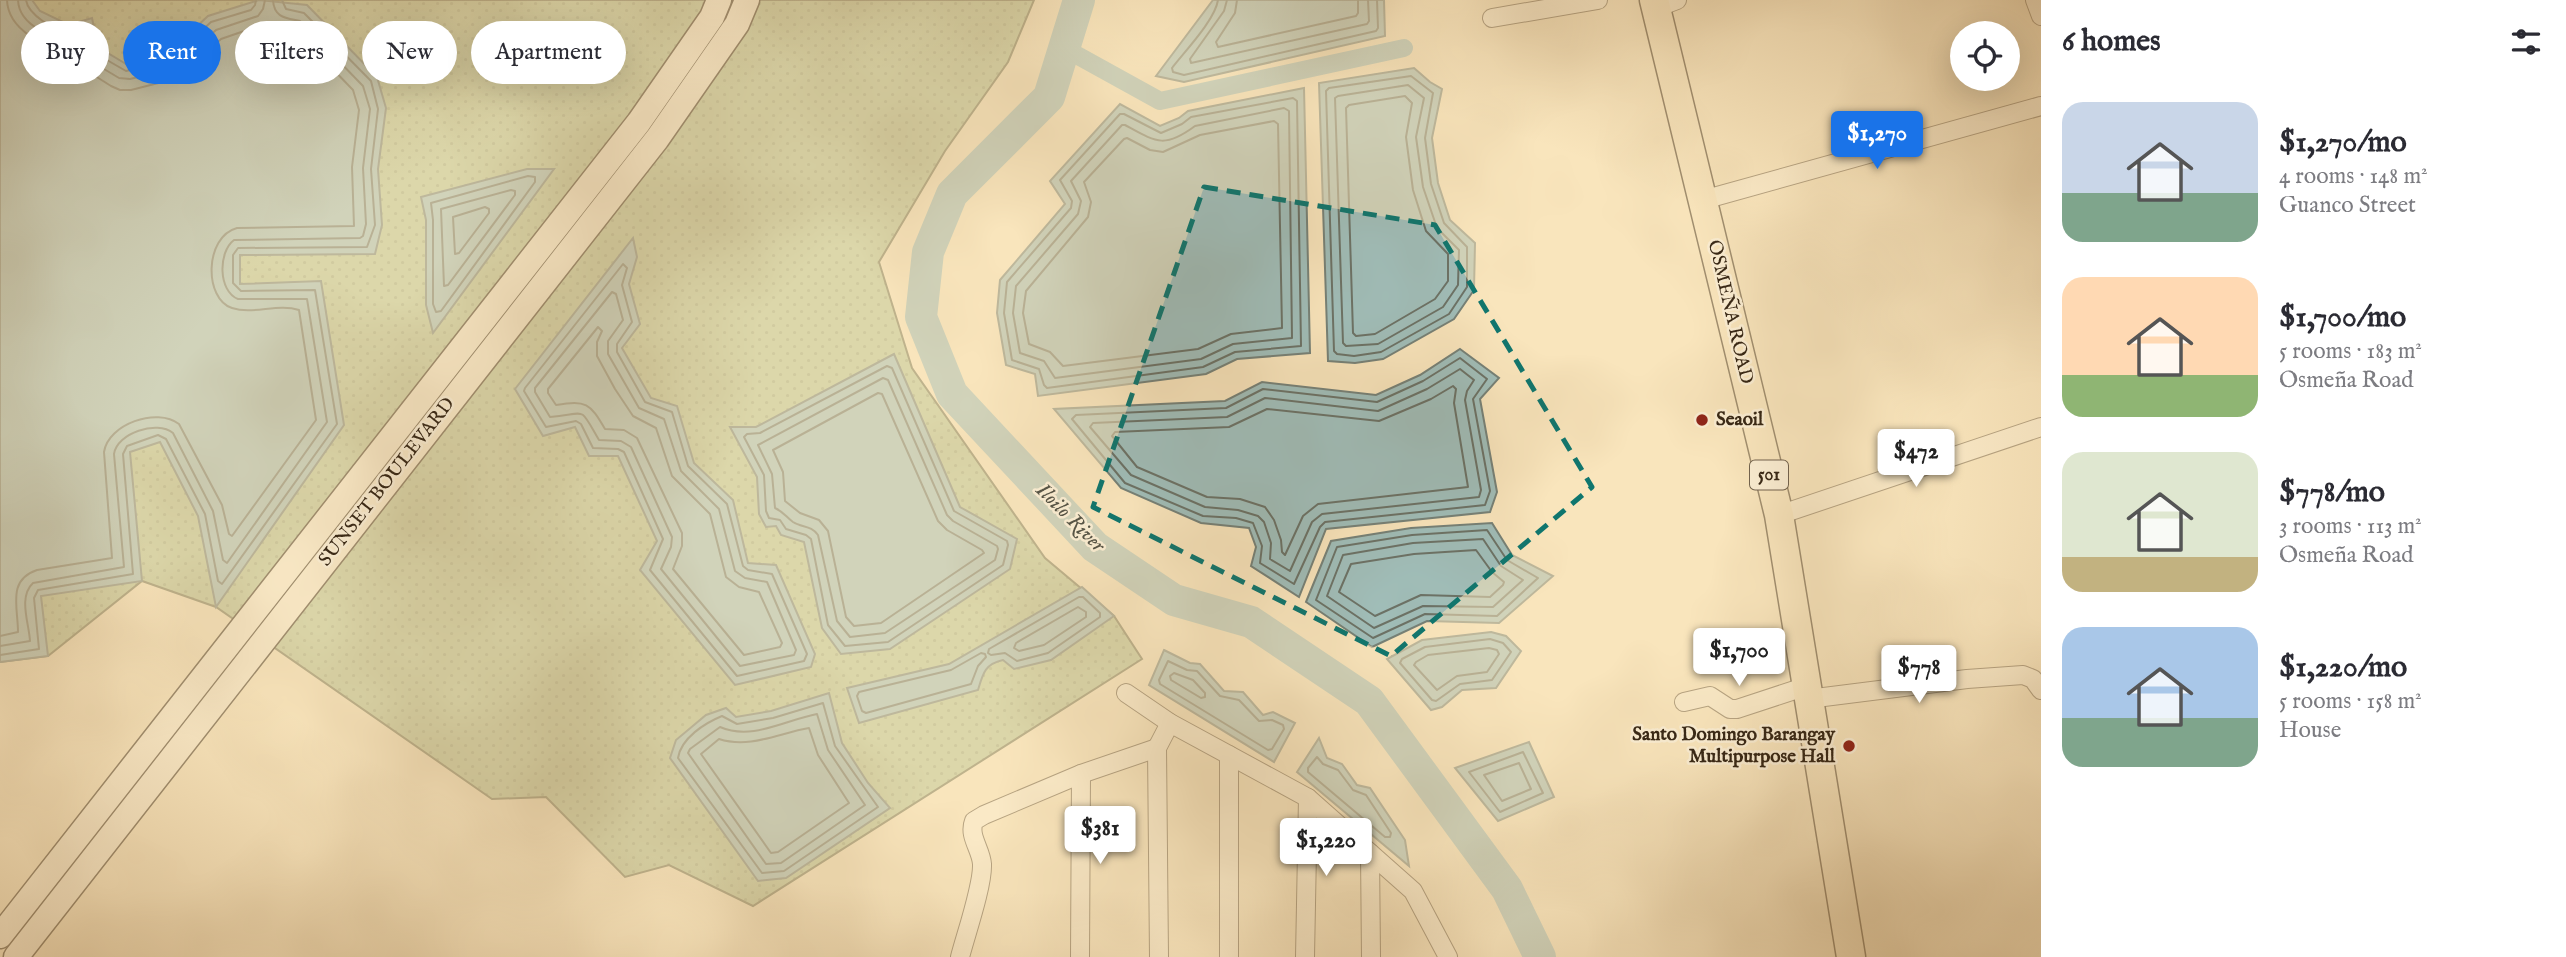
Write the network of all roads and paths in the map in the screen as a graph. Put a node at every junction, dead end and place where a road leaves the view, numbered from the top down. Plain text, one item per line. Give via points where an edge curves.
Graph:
1 (719, 0) edge
2 (747, 0) edge
3 (1598, 0) edge
4 (2035, 0) edge
5 (1662, 3) edge
6 (2041, 16) edge
7 (1492, 18) dead end
8 (2041, 106) edge
9 (598, 173) junction
10 (618, 188) junction
11 (1703, 200) junction
12 (2041, 426) edge
13 (1779, 515) junction
14 (2041, 690) edge
15 (1807, 692) junction
16 (1126, 693) dead end
17 (1684, 702) dead end
18 (1170, 723) junction
19 (1157, 748) junction
20 (1228, 755) junction
21 (1081, 774) junction
22 (1308, 798) junction
23 (1370, 853) junction
24 (0, 936) edge
25 (1444, 953) edge
26 (16, 957) edge
27 (960, 957) edge
28 (1080, 957) edge
29 (1159, 957) edge
30 (1229, 957) edge
31 (1305, 957) edge
32 (1371, 957) edge
33 (1851, 957) edge

1 - 9 main road, SUNSET BOULEVARD via 639,122
2 - 10 main road, SUNSET BOULEVARD via 737,24
3 - 7 street
4 - 6 street
5 - 11 main road, OSMEÑA ROAD / 501
8 - 11 street
9 - 10 main road
9 - 24 main road, SUNSET BOULEVARD
10 - 26 main road, SUNSET BOULEVARD
11 - 13 main road, OSMEÑA ROAD / 501
12 - 13 street
13 - 15 main road, OSMEÑA ROAD / 501
14 - 15 street via 2023,675
15 - 17 street via 1737,709 1710,696
15 - 33 main road, OSMEÑA ROAD / 501
16 - 18 street
18 - 19 street
18 - 20 street
19 - 21 street
19 - 29 street
20 - 22 street
20 - 30 street
21 - 27 street via 974,821 972,834 982,873
21 - 28 street
22 - 23 street
22 - 31 street
23 - 25 street via 1413,891
23 - 32 street

